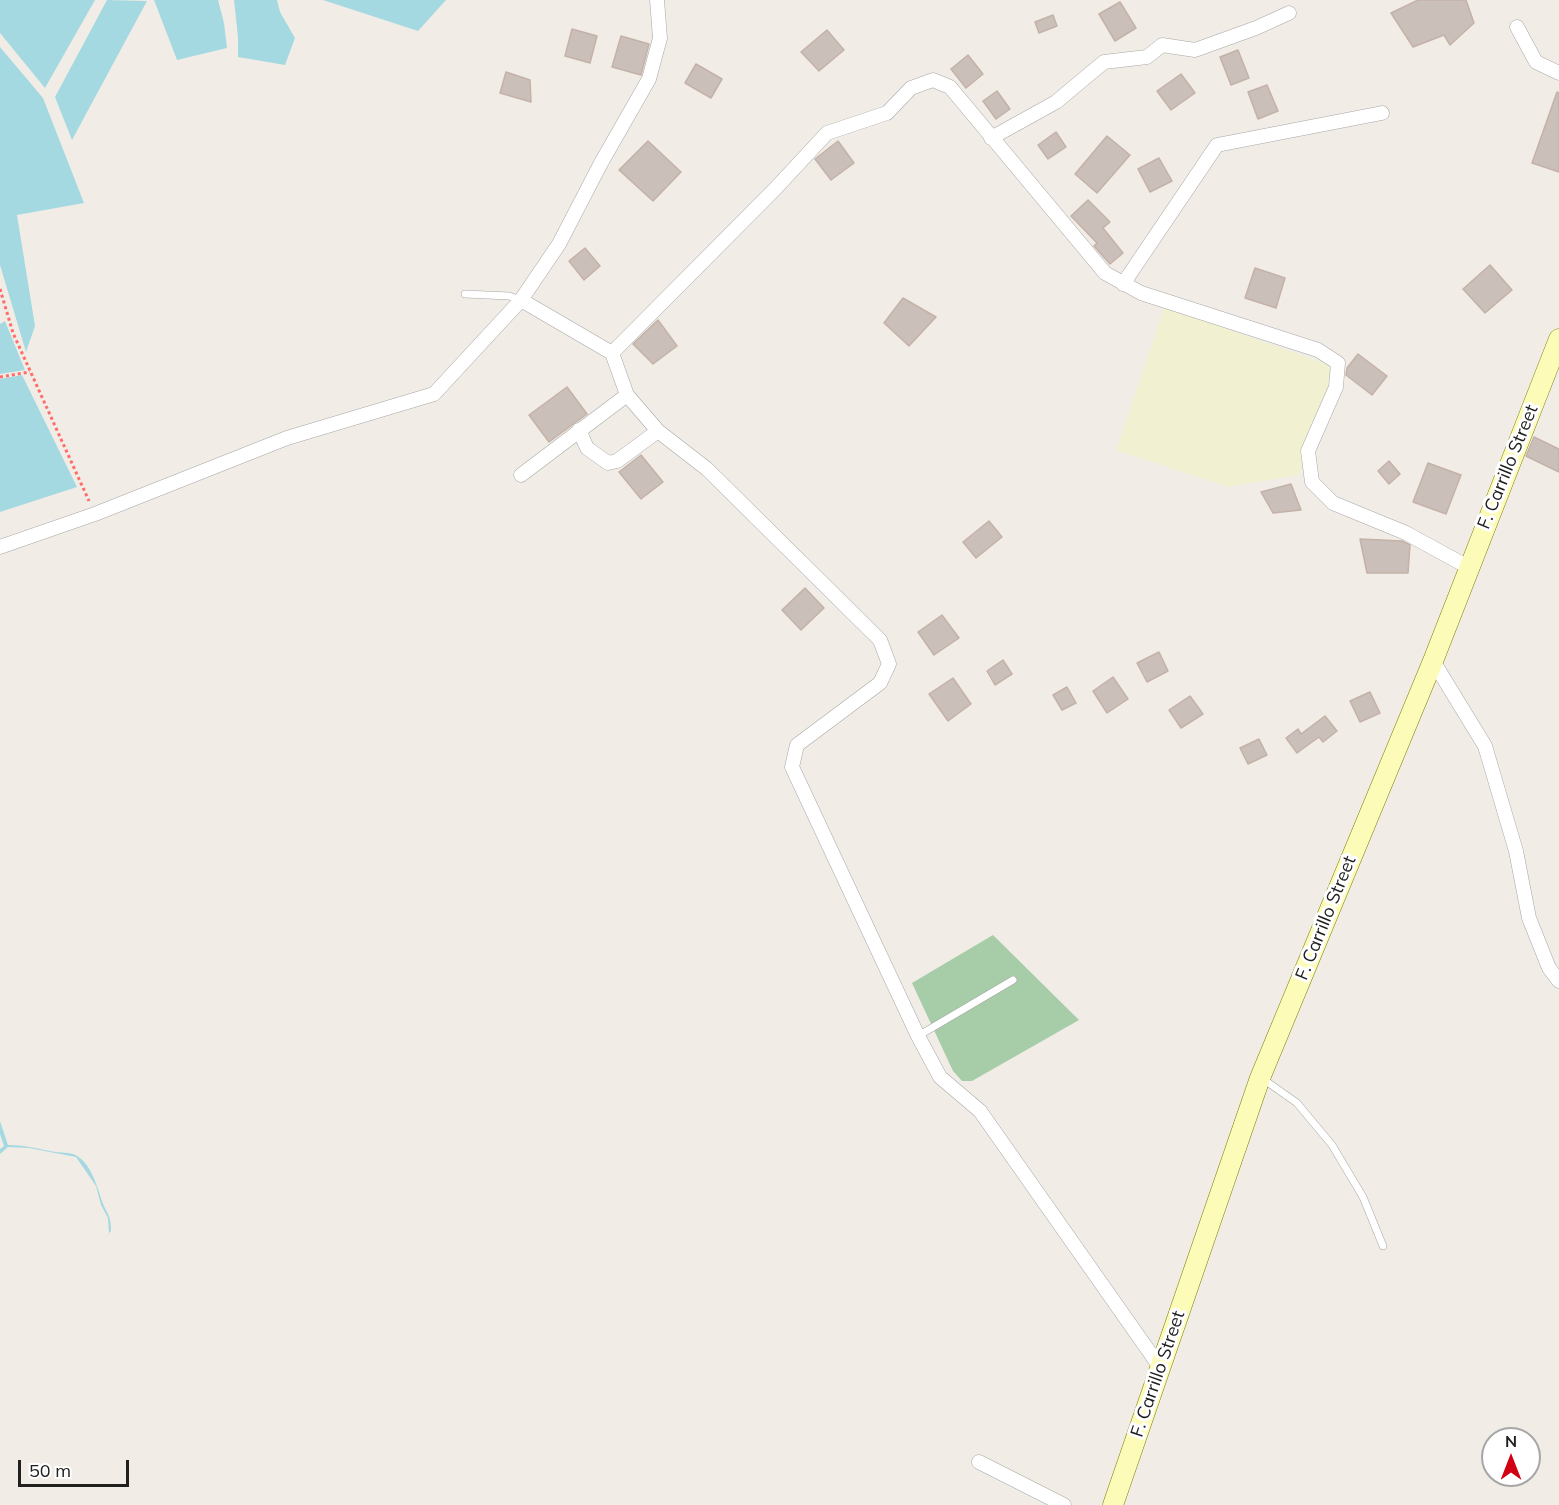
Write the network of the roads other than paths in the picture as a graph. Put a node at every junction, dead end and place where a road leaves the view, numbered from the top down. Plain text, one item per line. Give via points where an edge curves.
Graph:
1 (657, 0) edge
2 (1289, 13) dead end
3 (1517, 27) dead end
4 (1559, 73) edge
5 (1382, 113) dead end
6 (991, 138) junction
7 (1123, 284) junction
8 (465, 294) dead end
9 (521, 300) junction
10 (1559, 339) edge
11 (612, 353) junction
12 (627, 395) junction
13 (579, 430) junction
14 (658, 431) junction
15 (521, 475) dead end
16 (0, 547) edge
17 (1468, 567) junction
18 (1432, 661) junction
19 (1013, 980) dead end
20 (1559, 981) edge
21 (918, 1036) junction
22 (1260, 1078) junction
23 (1383, 1246) dead end
24 (1160, 1367) junction
25 (979, 1462) dead end
26 (1064, 1505) edge
27 (1113, 1505) edge

1 - 9 street via 660,38 649,79 559,244
2 - 6 street via 1195,50 1162,45 1147,57 1104,62 1056,102
3 - 4 street via 1536,62
5 - 7 street via 1218,144
6 - 7 street via 1105,273
6 - 11 street via 950,87 933,80 911,88 886,113 827,133
7 - 17 street via 1318,350 1338,363 1336,387 1308,451 1312,482 1333,503 1406,533
8 - 9 lane
9 - 11 street
9 - 16 street via 434,393 287,438
10 - 17 street, F. Carrillo Street
11 - 12 street
12 - 13 street
12 - 14 street
13 - 14 street via 587,448 608,463 617,461
13 - 15 street
14 - 21 street via 707,469 880,640 889,664 880,683 797,745 792,767
17 - 18 street, F. Carrillo Street
18 - 20 street via 1485,746 1516,851 1529,918 1549,968
18 - 22 street, F. Carrillo Street
19 - 21 lane
21 - 24 street via 940,1077 980,1111
22 - 23 lane via 1297,1103 1332,1145 1363,1197
22 - 24 street, F. Carrillo Street
24 - 27 street, F. Carrillo Street
25 - 26 street

